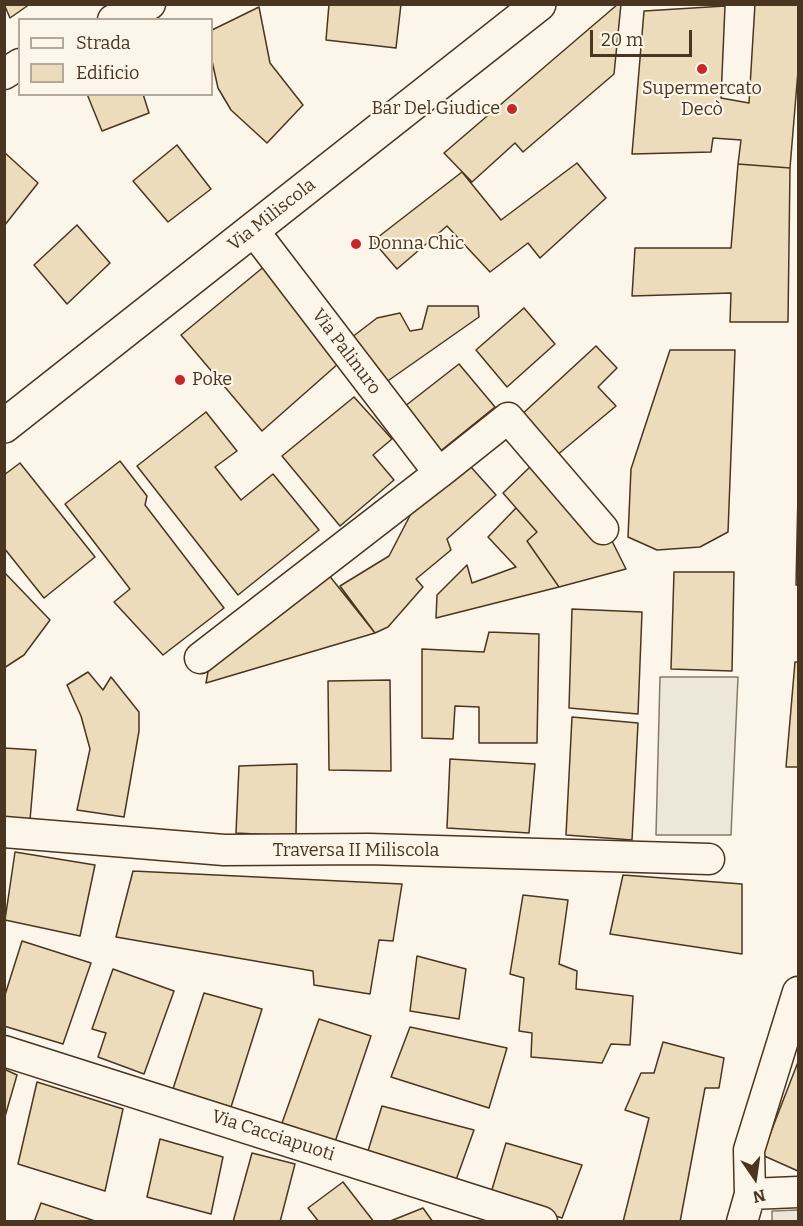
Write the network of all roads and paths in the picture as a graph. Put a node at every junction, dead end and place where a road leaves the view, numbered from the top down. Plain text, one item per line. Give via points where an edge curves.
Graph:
1 (150, 4) edge
2 (534, 6) edge
3 (118, 18) edge
4 (18, 65) edge
5 (4, 74) edge
6 (253, 230) junction
7 (4, 426) edge
8 (439, 473) junction
9 (603, 529) dead end
10 (200, 658) dead end
11 (4, 832) edge
12 (709, 859) dead end
13 (798, 992) edge
14 (4, 1051) edge
15 (798, 1192) edge
16 (746, 1208) edge
17 (542, 1221) edge

1 - 3 street
2 - 6 street, Via Miliscola
4 - 5 street
6 - 7 street, Via Miliscola
6 - 8 street, Via Palinuro
8 - 9 street via 508,418
8 - 10 street
11 - 12 street, Traversa II Miliscola via 224,850 369,849
13 - 16 street via 749,1150
14 - 17 street, Via Cacciapuoti
15 - 16 street

